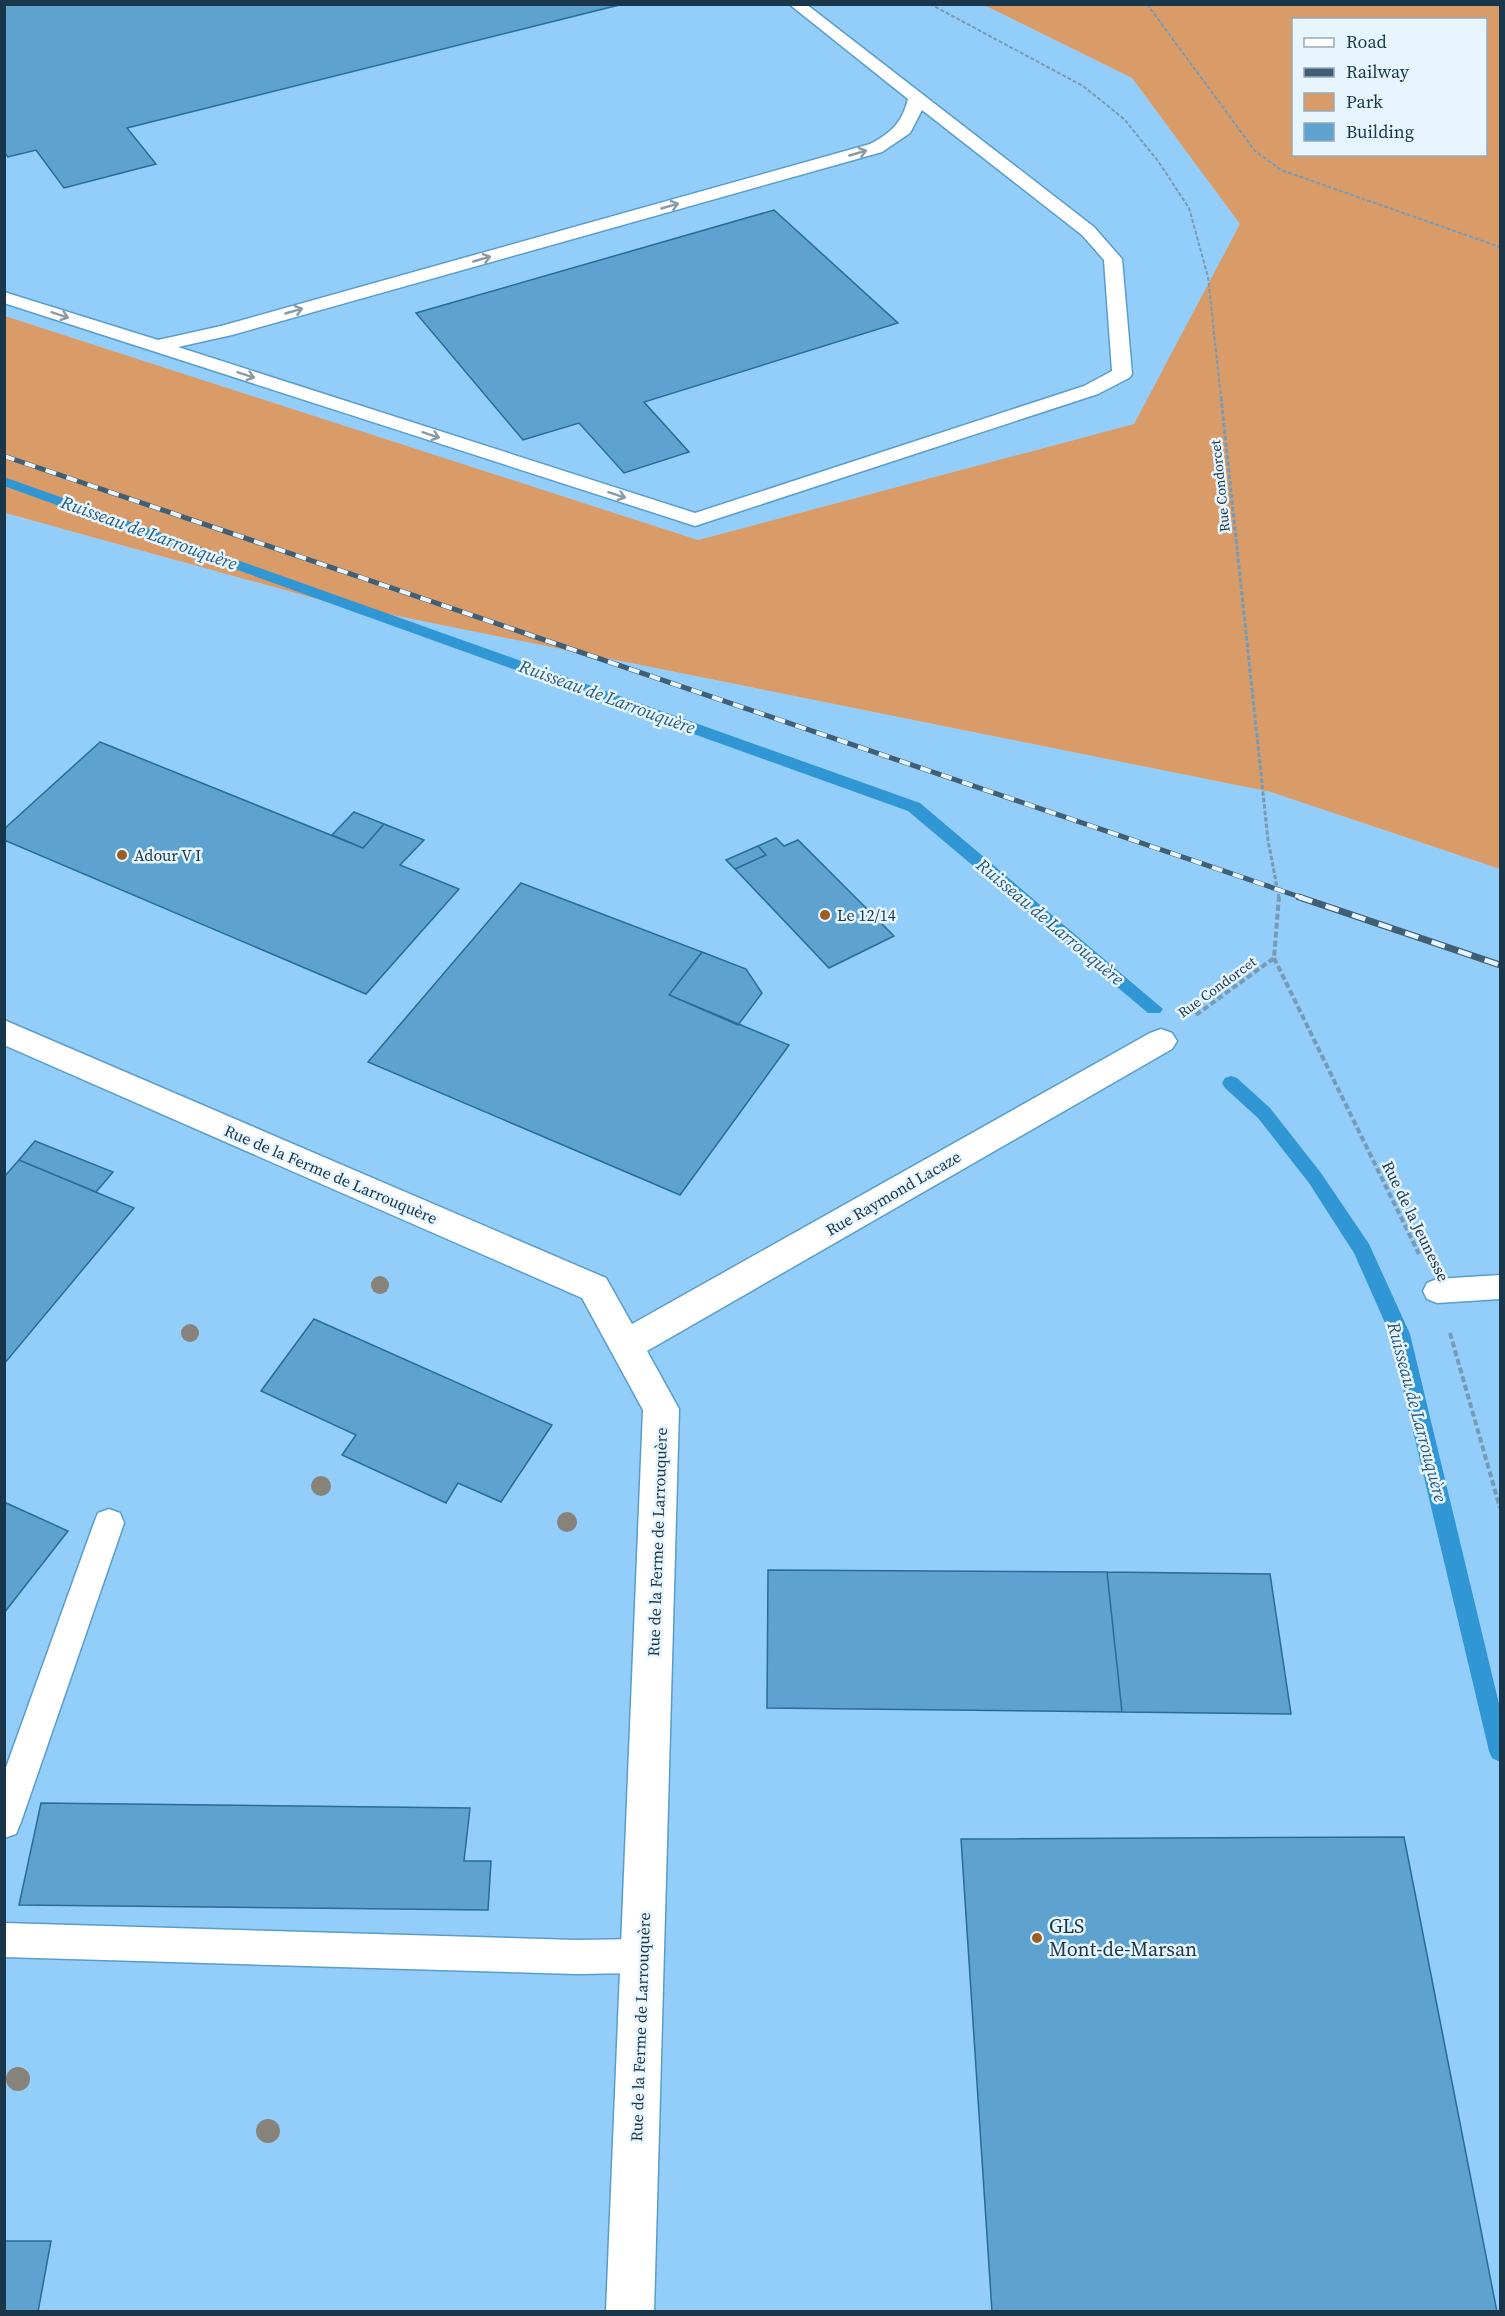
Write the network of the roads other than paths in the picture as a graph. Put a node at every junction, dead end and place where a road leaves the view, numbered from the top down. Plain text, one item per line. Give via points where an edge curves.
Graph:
1 (796, 4) edge
2 (917, 98) junction
3 (4, 297) edge
4 (156, 346) junction
5 (4, 1032) edge
6 (1161, 1041) road end
7 (1500, 1287) edge
8 (1437, 1291) road end
9 (626, 1345) junction
10 (110, 1523) dead end
11 (4, 1822) edge
12 (4, 1940) edge
13 (642, 1956) junction
14 (630, 2312) edge

1 - 2 lane
4 -> 2 lane via 225,331 876,148 904,132
4 -> 2 lane via 695,520 1091,390 1122,374 1113,259 1088,231
3 -> 4 lane
5 - 9 street, Rue de la Ferme de Larrouquère via 594,1287
6 - 9 street, Rue Raymond Lacaze
7 - 8 lane
9 - 13 street, Rue de la Ferme de Larrouquère via 662,1409
10 - 11 lane
12 - 13 lane
13 - 14 street, Rue de la Ferme de Larrouquère

